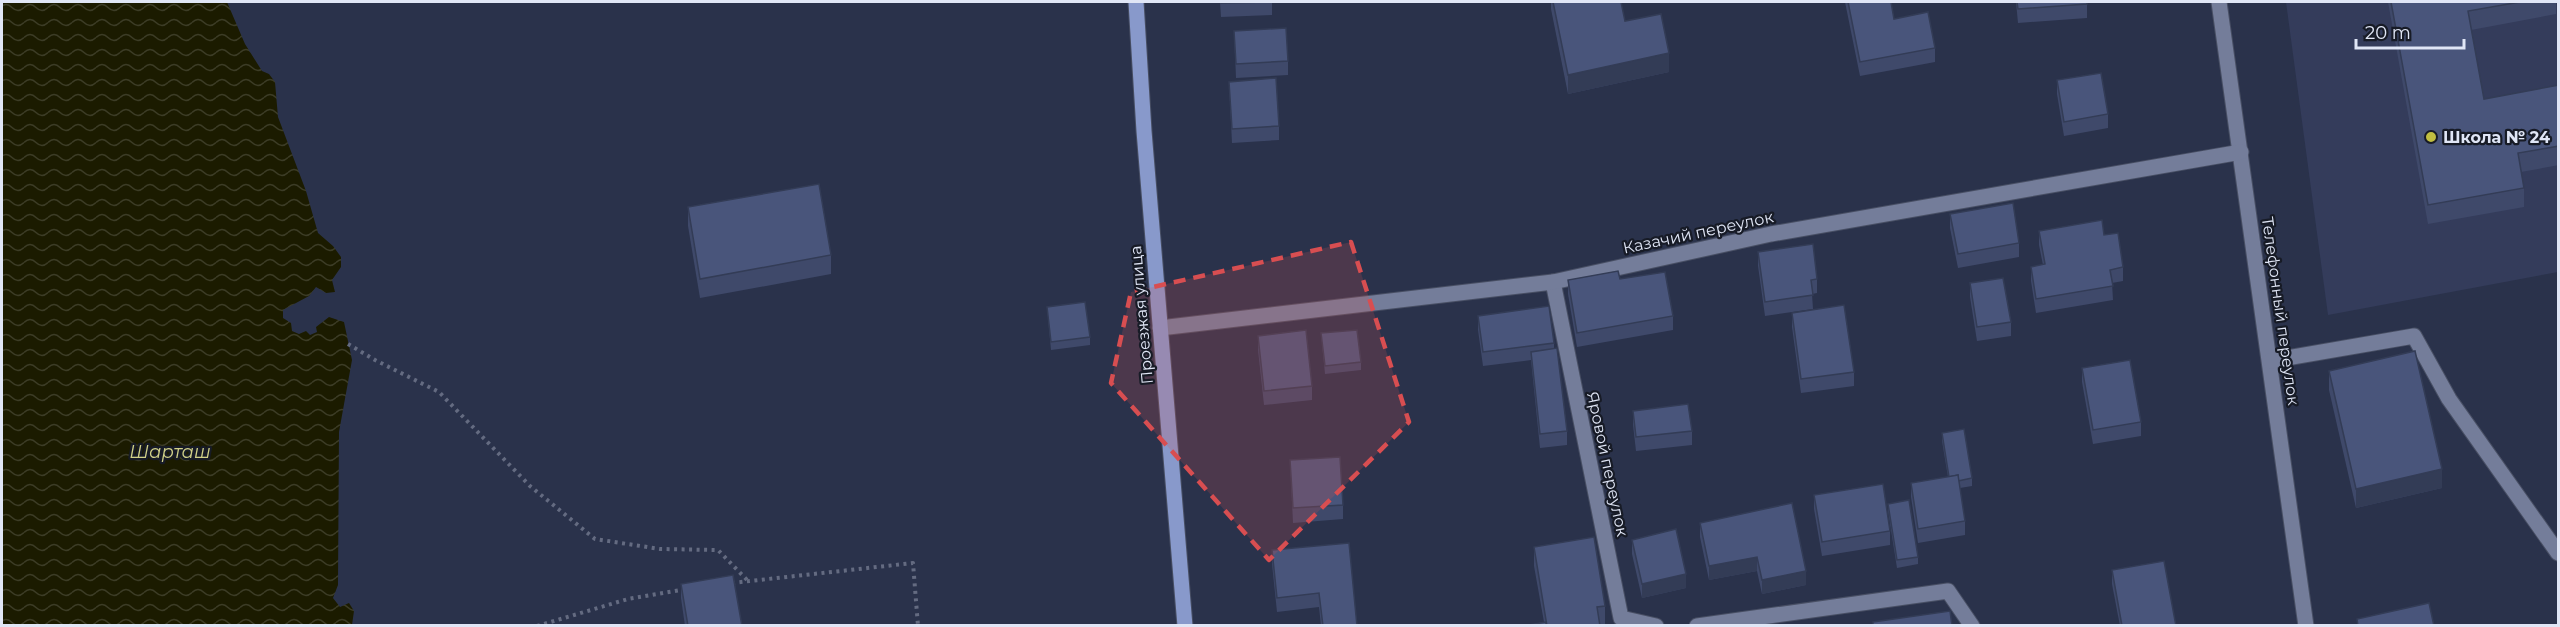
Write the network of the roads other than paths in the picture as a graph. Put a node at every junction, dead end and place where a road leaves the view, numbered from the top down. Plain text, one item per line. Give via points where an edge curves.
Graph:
1 (1136, 2) edge
2 (2219, 2) edge
3 (2241, 152) junction
4 (1553, 282) junction
5 (1160, 328) junction
6 (2270, 361) junction
7 (2559, 553) edge
8 (1185, 626) edge
9 (1656, 626) edge
10 (1697, 626) edge
11 (1972, 626) edge
12 (2307, 626) edge

1 - 5 main road, Проезжая улица
2 - 3 street, Телефонный переулок
3 - 4 street, Казачий переулок via 1771,234
3 - 6 street, Телефонный переулок
4 - 5 street, Казачий переулок
4 - 9 street, Яровой переулок via 1621,618
5 - 8 main road, Проезжая улица
6 - 7 street via 2414,336 2449,399
6 - 12 street, Телефонный переулок
10 - 11 street via 1948,591

